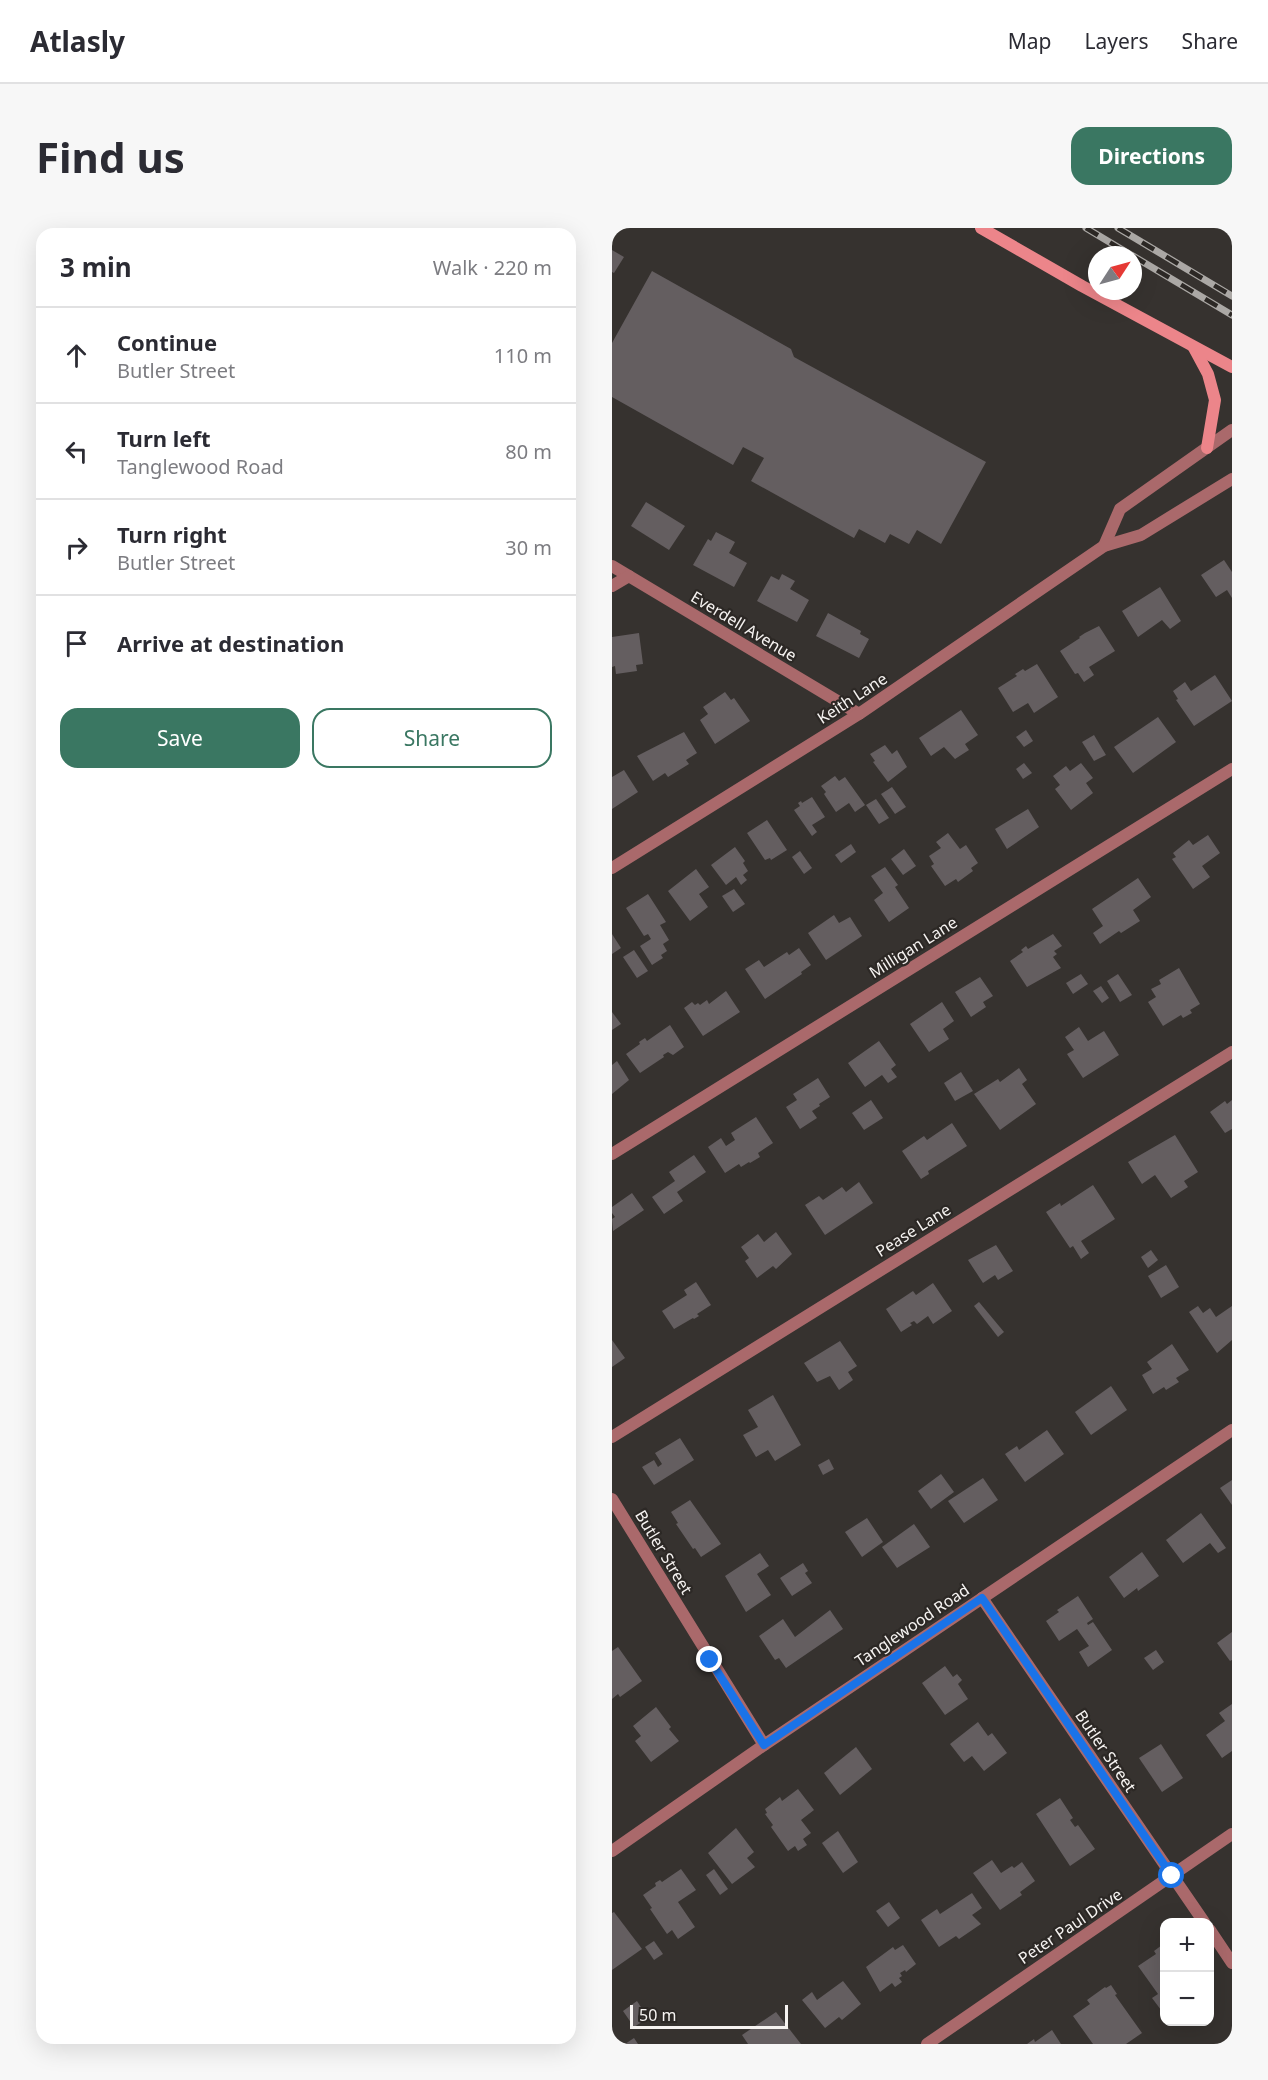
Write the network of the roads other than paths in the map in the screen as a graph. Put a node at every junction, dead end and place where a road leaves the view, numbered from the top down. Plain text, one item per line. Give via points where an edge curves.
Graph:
1 (981, 228) edge
2 (1194, 346) junction
3 (1232, 367) edge
4 (1232, 430) edge
5 (1207, 448) junction
6 (1232, 479) edge
7 (1104, 546) junction
8 (612, 566) edge
9 (629, 576) junction
10 (612, 586) edge
11 (859, 714) junction
12 (1232, 769) edge
13 (612, 868) edge
14 (1232, 1052) edge
15 (612, 1154) edge
16 (1232, 1430) edge
17 (612, 1437) edge
18 (612, 1499) edge
19 (982, 1598) junction
20 (764, 1745) junction
21 (1232, 1834) edge
22 (612, 1851) edge
23 (1172, 1876) junction
24 (1201, 1918) edge
25 (1214, 1937) edge
26 (1232, 1963) edge
27 (927, 2044) edge

1 - 2 main road
2 - 3 main road
2 - 5 main road via 1215,400
4 - 5 street
5 - 7 street via 1120,509
6 - 7 street, Keith Lane via 1141,535
7 - 11 street, Keith Lane
8 - 9 street, Everdell Avenue
9 - 10 street
9 - 11 street, Everdell Avenue
11 - 13 street, Keith Lane
12 - 15 street, Milligan Lane
14 - 17 street, Pease Lane
16 - 19 street, Tanglewood Road
18 - 20 street, Butler Street
19 - 20 street, Tanglewood Road
19 - 23 street, Butler Street
20 - 22 street, Tanglewood Road
21 - 23 street, Peter Paul Drive
23 - 24 street, Butler Street
23 - 27 street, Peter Paul Drive
25 - 26 street

